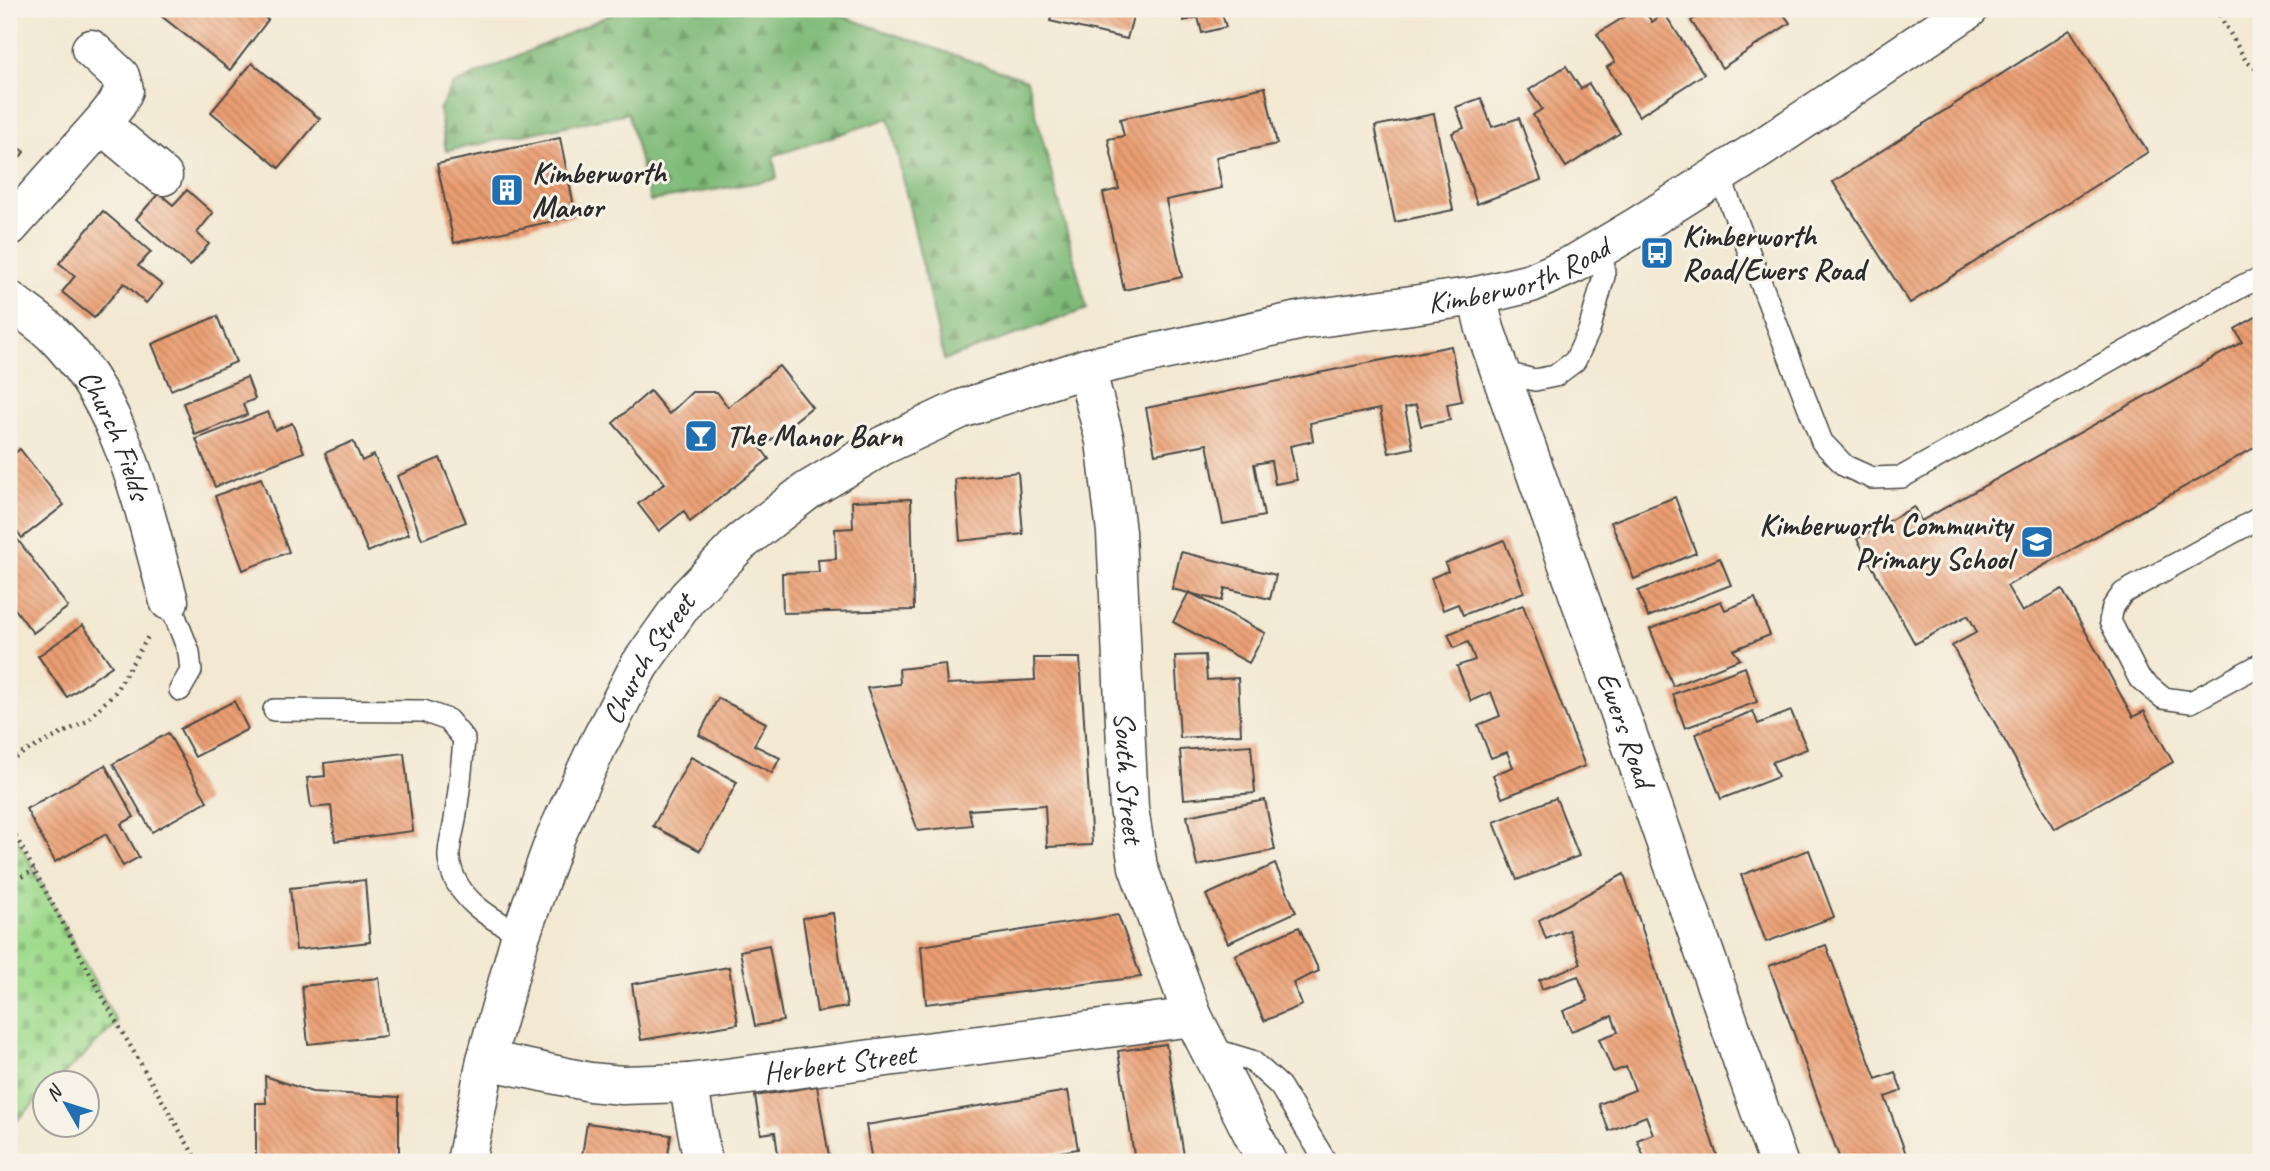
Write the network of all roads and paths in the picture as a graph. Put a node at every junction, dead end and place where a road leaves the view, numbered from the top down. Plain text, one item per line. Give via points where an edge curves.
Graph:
1 (1969, 9) edge
2 (2216, 9) edge
3 (91, 49) dead end
4 (2261, 74) edge
5 (101, 124) junction
6 (1719, 174) junction
7 (163, 176) dead end
8 (9, 227) edge
9 (1603, 247) junction
10 (2261, 278) edge
11 (1477, 296) junction
12 (9, 300) edge
13 (1086, 368) junction
14 (1500, 372) junction
15 (2261, 517) edge
16 (169, 601) junction
17 (2261, 664) edge
18 (180, 690) dead end
19 (274, 710) dead end
20 (9, 760) edge
21 (9, 824) edge
22 (35, 870) junction
23 (9, 883) edge
24 (521, 934) junction
25 (1201, 1033) junction
26 (486, 1060) junction
27 (688, 1083) junction
28 (198, 1162) edge
29 (466, 1162) edge
30 (703, 1162) edge
31 (1267, 1162) edge
32 (1326, 1162) edge
33 (1779, 1162) edge

1 - 6 street, Kimberworth Road
2 - 4 path via 2246,61
3 - 5 street via 120,76 124,90
5 - 7 street
5 - 8 street
6 - 9 street, Kimberworth Road
6 - 10 lane via 1822,442 1845,466 1872,478 1902,477
9 - 11 street, Kimberworth Road via 1531,283
9 - 14 lane via 1604,276 1589,331 1575,361 1555,376 1535,380
11 - 13 street, Kimberworth Road via 1303,320
11 - 14 street, Ewers Road
12 - 16 street, Church Fields via 51,332 105,404 133,473
13 - 24 street, Church Street via 961,409 882,446 807,491 740,543 687,598 639,666 556,836
13 - 25 street, South Street via 1105,441 1116,533 1129,808 1138,867
14 - 33 street, Ewers Road
15 - 17 lane via 2123,593 2110,621 2139,678 2163,698 2191,702
16 - 18 lane via 190,652 191,671
16 - 20 path via 115,692 87,721
19 - 24 lane via 423,711 448,720 464,739 449,858 454,875 468,899 492,920
21 - 22 path
22 - 23 path
22 - 28 path
24 - 26 street, Church Street
25 - 27 street, Herbert Street
25 - 31 street, South Street
25 - 32 lane via 1252,1061 1280,1086
26 - 27 street, Herbert Street via 590,1082
26 - 29 street, Church Street
27 - 30 street

